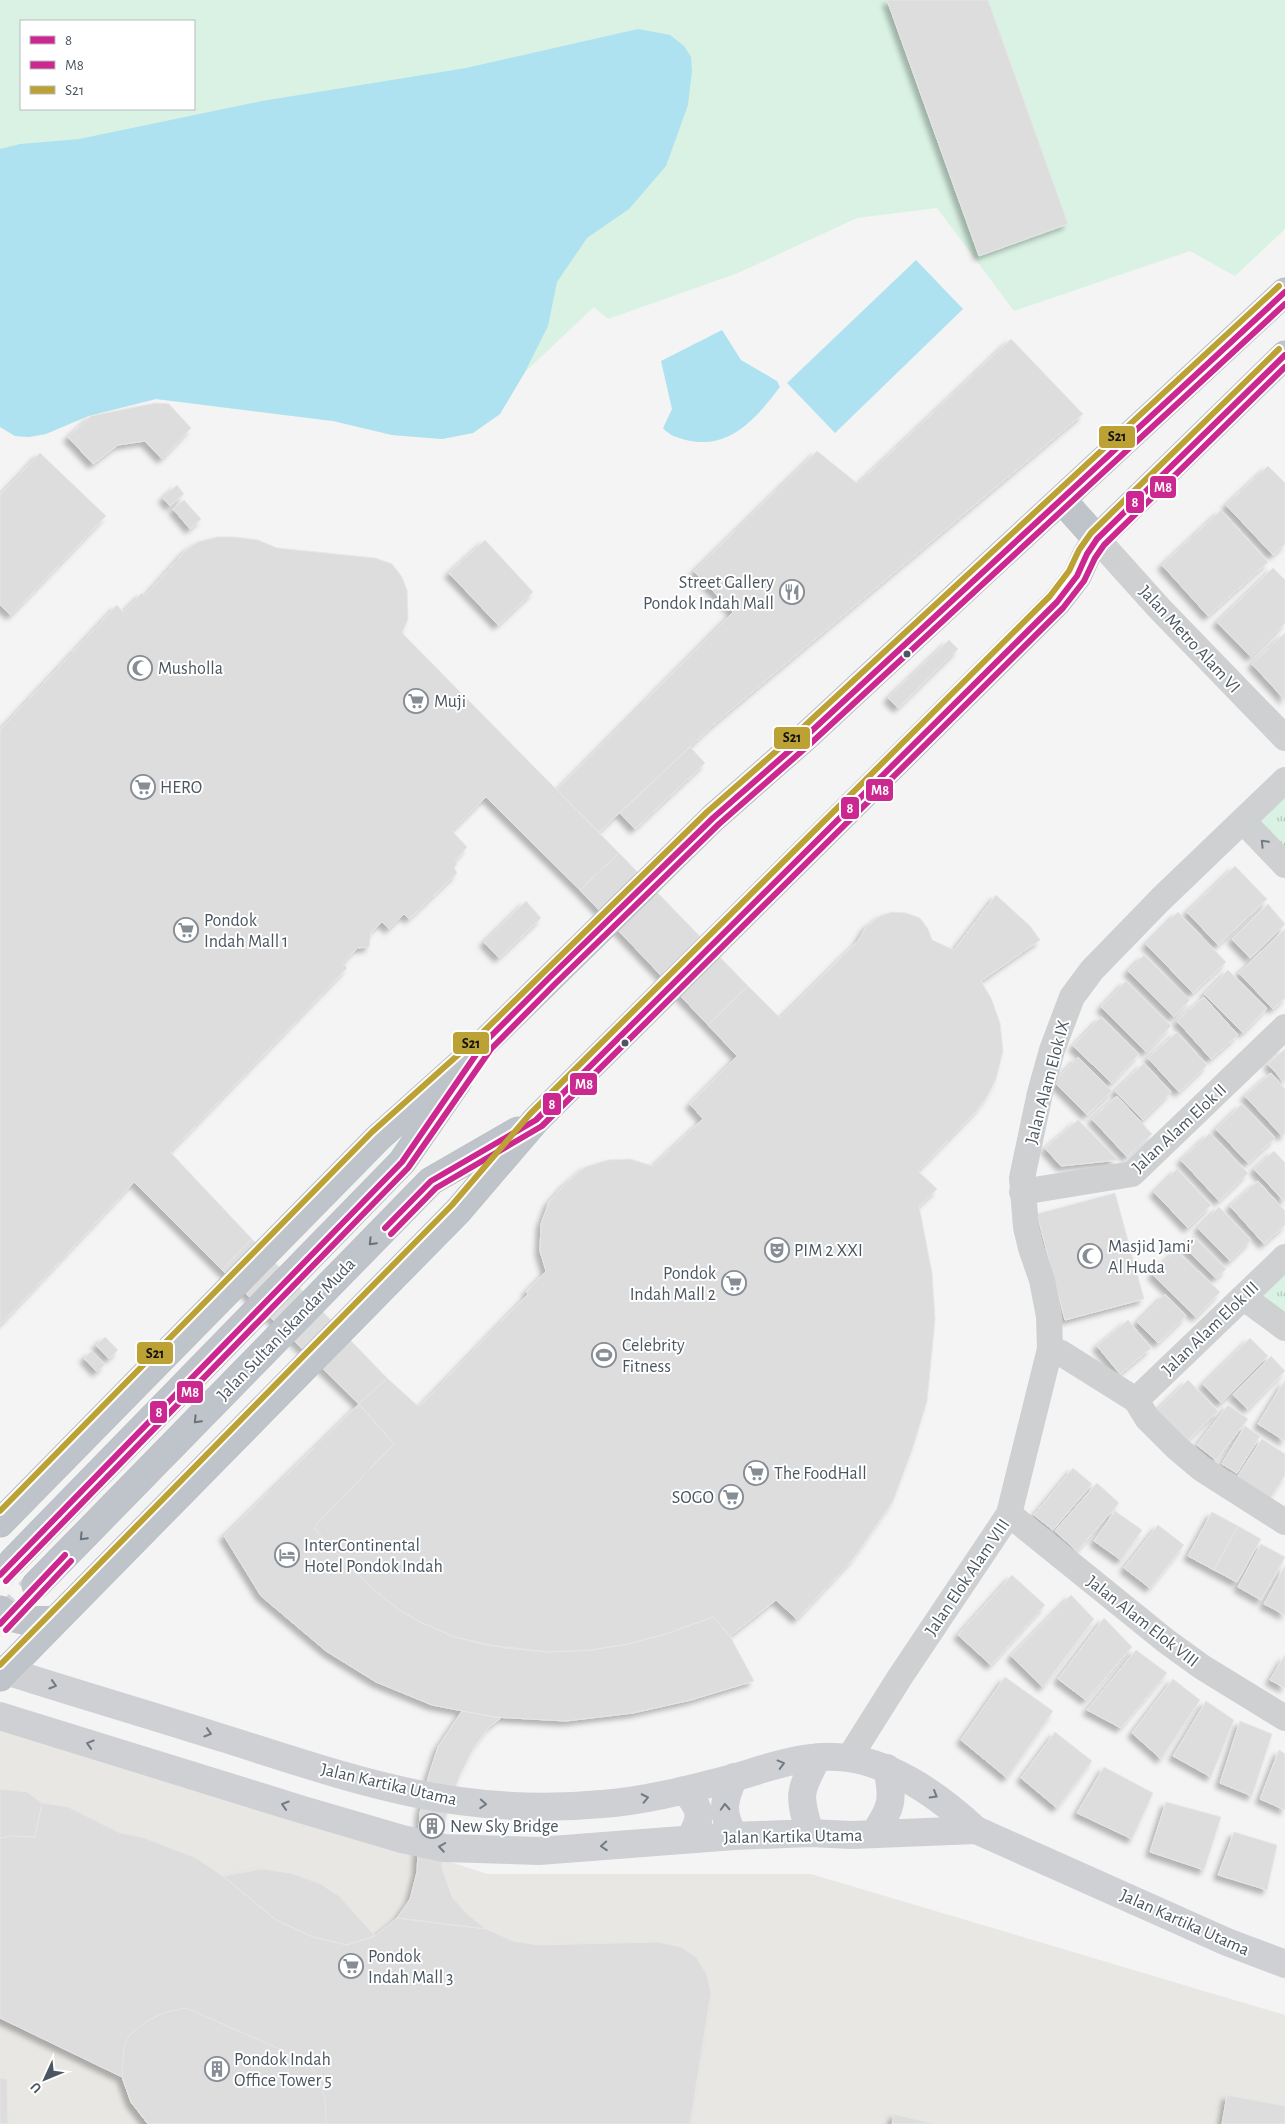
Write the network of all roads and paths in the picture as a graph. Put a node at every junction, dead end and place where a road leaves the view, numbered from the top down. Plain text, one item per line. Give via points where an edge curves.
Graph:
1 (1285, 292) edge
2 (1285, 355) edge
3 (1062, 500) junction
4 (1097, 539) junction
5 (1285, 738) edge
6 (1285, 780) edge
7 (1243, 821) junction
8 (1285, 864) edge
9 (1285, 1027) edge
10 (484, 1043) junction
11 (536, 1120) junction
12 (1022, 1192) junction
13 (1285, 1256) edge
14 (1243, 1297) junction
15 (1285, 1328) edge
16 (1050, 1349) junction
17 (1136, 1400) junction
18 (1009, 1514) junction
19 (1285, 1522) edge
20 (0, 1523) edge
21 (13, 1561) tunnel mouth
22 (36, 1585) tunnel mouth
23 (0, 1610) edge
24 (54, 1620) junction
25 (2, 1672) edge
26 (0, 1716) edge
27 (1285, 1718) edge
28 (818, 1757) junction
29 (849, 1758) junction
30 (886, 1768) junction
31 (734, 1777) junction
32 (684, 1790) junction
33 (976, 1830) junction
34 (810, 1832) junction
35 (874, 1834) junction
36 (734, 1836) junction
37 (689, 1839) junction
38 (1285, 1964) edge

1 - 3 highway
2 - 4 highway
3 - 4 highway
3 - 10 highway via 713,818
4 - 5 street, Jalan Metro Alam VI
4 - 11 highway via 1057,602
6 - 7 street, Jalan Alam Elok IX
8 -> 7 street
7 - 12 street, Jalan Alam Elok IX via 1092,970 1072,997 1040,1093 1022,1178
9 - 12 street, Jalan Alam Elok II via 1132,1174
10 - 20 highway via 378,1138
10 - 21 highway, Jalan Sultan Iskandar Muda via 402,1162
11 -> 22 highway, Jalan Sultan Iskandar Muda via 431,1181
11 - 24 highway via 458,1211
12 - 16 street, Jalan Alam Elok IX via 1030,1248 1042,1280 1049,1316
13 - 14 street, Jalan Alam Elok III
14 - 15 street
14 - 17 street, Jalan Alam Elok III
16 - 17 street
16 - 18 street, Jalan Elok Alam VIII
17 - 19 street via 1147,1418 1202,1469
18 - 27 street, Jalan Alam Elok VIII via 1166,1641
18 - 29 street, Jalan Elok Alam VIII
23 - 24 highway via 18,1620
24 - 25 highway
25 -> 32 main road, Jalan Kartika Utama via 315,1766 414,1793 471,1803 554,1807 627,1802
37 -> 26 main road, Jalan Kartika Utama via 539,1851 444,1848 300,1809
28 - 29 main road, Jalan Kartika Utama
31 -> 28 main road, Jalan Kartika Utama
28 - 34 main road via 803,1782 801,1796
29 - 30 main road, Jalan Kartika Utama
30 -> 33 main road, Jalan Kartika Utama via 946,1802
30 - 35 main road via 892,1791 889,1812
31 - 32 main road, Jalan Kartika Utama
36 -> 31 main road via 724,1810
32 - 37 main road via 699,1812 699,1823
33 - 35 main road, Jalan Kartika Utama
33 - 38 main road, Jalan Kartika Utama via 1227,1942
34 - 35 main road, Jalan Kartika Utama
34 - 36 main road, Jalan Kartika Utama
36 - 37 main road, Jalan Kartika Utama

